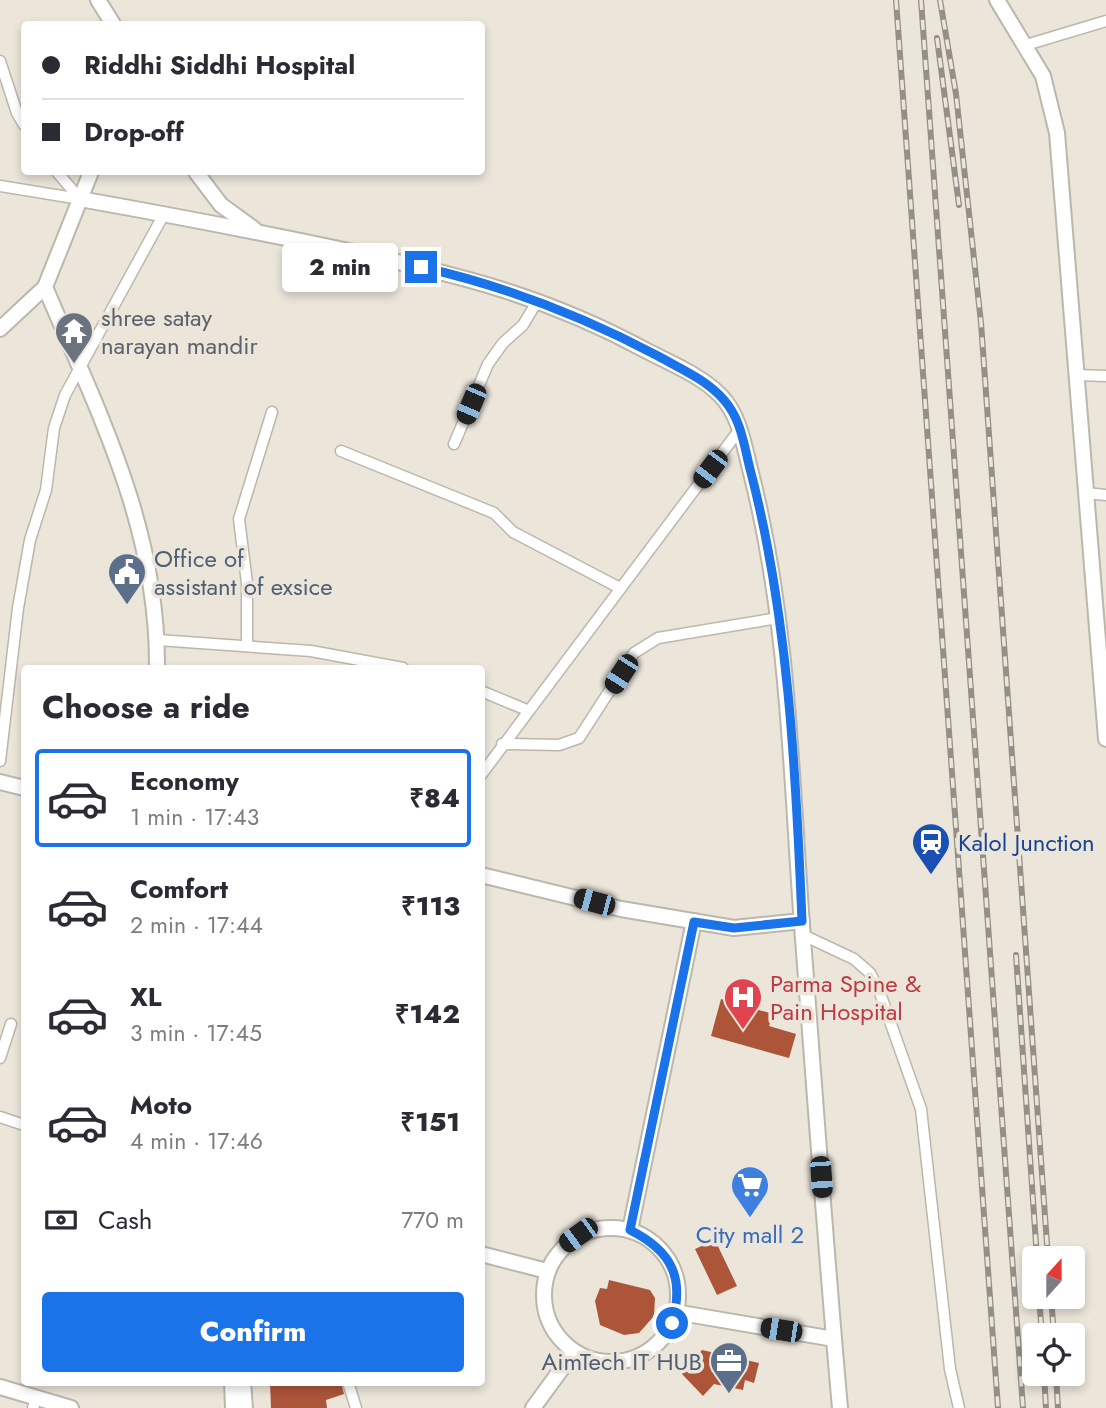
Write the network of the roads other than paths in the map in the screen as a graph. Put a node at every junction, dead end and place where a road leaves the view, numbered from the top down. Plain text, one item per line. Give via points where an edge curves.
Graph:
1 (98, 0) edge
2 (997, 0) edge
3 (111, 21) edge
4 (1106, 21) edge
5 (1026, 45) junction
6 (0, 61) edge
7 (21, 120) edge
8 (60, 175) edge
9 (90, 175) edge
10 (198, 175) edge
11 (0, 186) edge
12 (80, 199) junction
13 (164, 214) junction
14 (258, 232) junction
15 (45, 287) junction
16 (538, 300) junction
17 (0, 330) edge
18 (80, 370) junction
19 (1076, 375) junction
20 (1106, 376) edge
21 (272, 412) dead end
22 (740, 429) junction
23 (454, 444) dead end
24 (341, 451) dead end
25 (1086, 493) junction
26 (1106, 495) edge
27 (620, 588) junction
28 (778, 618) junction
29 (158, 640) junction
30 (1102, 645) edge
31 (247, 646) junction
32 (157, 665) edge
33 (387, 665) edge
34 (485, 693) edge
35 (527, 710) junction
36 (1106, 739) edge
37 (502, 744) junction
38 (0, 761) edge
39 (485, 769) edge
40 (0, 782) edge
41 (21, 787) edge
42 (485, 876) edge
43 (694, 922) junction
44 (802, 928) junction
45 (11, 1024) dead end
46 (0, 1058) edge
47 (0, 1116) edge
48 (21, 1124) edge
49 (630, 1230) junction
50 (485, 1255) edge
51 (547, 1271) junction
52 (676, 1312) junction
53 (834, 1339) junction
54 (574, 1352) junction
55 (232, 1386) edge
56 (243, 1386) edge
57 (349, 1386) edge
58 (0, 1387) edge
59 (29, 1395) edge
60 (71, 1408) edge
61 (233, 1408) edge
62 (246, 1408) edge
63 (356, 1408) edge
64 (533, 1408) edge
65 (840, 1408) edge
66 (959, 1408) edge

1 - 3 street
2 - 5 street
4 - 5 street
5 - 19 street via 1043,76 1057,133
6 - 7 street
8 - 12 street
9 - 12 street
10 - 14 street via 221,205
11 - 12 street
12 - 13 street
12 - 15 street
13 - 14 street
13 - 18 street
14 - 16 street via 448,273
15 - 17 street
15 - 18 street
16 - 22 street via 597,324 706,383 726,402
16 - 23 street via 523,325 488,364
18 - 29 street via 136,513
18 - 38 street via 54,428 46,490 30,540
19 - 20 street
19 - 25 street
21 - 31 street via 240,512
22 - 27 street
22 - 28 street via 762,517
24 - 27 street via 494,513 513,532
25 - 26 street
25 - 30 street
27 - 35 street
28 - 37 street via 658,638 634,653 579,738 559,745
28 - 44 street via 798,819
29 - 31 street
29 - 32 street
30 - 36 street
31 - 33 street via 311,651
34 - 35 street
35 - 37 street
37 - 39 street
40 - 41 street
42 - 43 street
43 - 44 street via 734,928
43 - 49 street
44 - 53 street
44 - 66 street via 870,973 921,1109 950,1369
45 - 46 street
47 - 48 street
49 - 51 street via 612,1227 578,1235
49 - 52 street via 651,1240 667,1257 677,1278
50 - 51 street
51 - 54 street via 543,1293 546,1316 557,1336
52 - 53 street
52 - 54 street via 660,1342 641,1356 619,1362 596,1361
53 - 65 street
54 - 64 street
55 - 61 street
56 - 62 street
57 - 63 street
58 - 59 street
59 - 60 street

